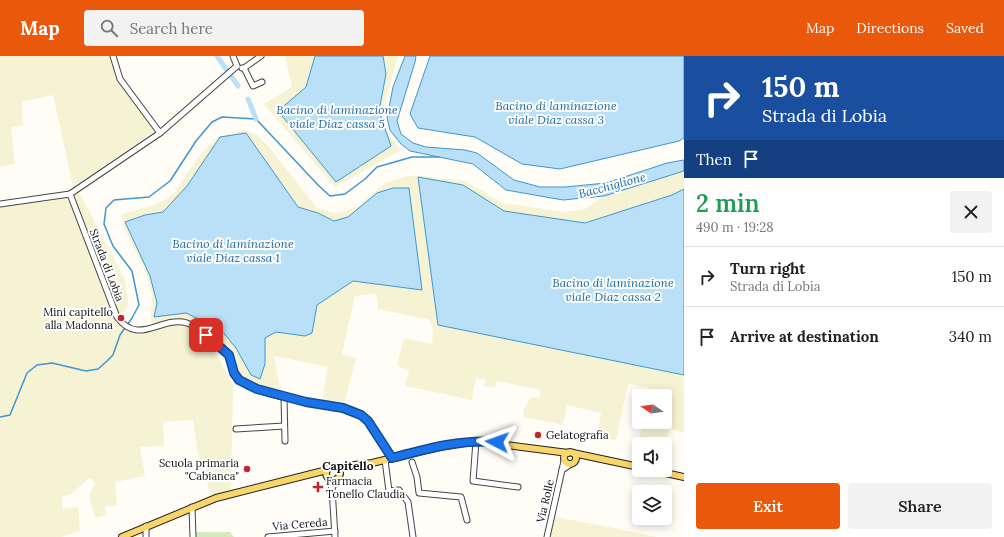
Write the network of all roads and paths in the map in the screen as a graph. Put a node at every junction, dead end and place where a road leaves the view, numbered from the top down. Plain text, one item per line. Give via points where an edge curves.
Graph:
1 (113, 56) edge
2 (233, 56) edge
3 (261, 56) edge
4 (237, 66) junction
5 (244, 68) junction
6 (262, 82) dead end
7 (160, 133) junction
8 (70, 194) junction
9 (0, 204) edge
10 (284, 397) junction
11 (284, 426) junction
12 (236, 429) dead end
13 (285, 441) dead end
14 (476, 441) junction
15 (554, 450) junction
16 (570, 453) junction
17 (587, 456) junction
18 (392, 458) junction
19 (411, 458) junction
20 (385, 460) junction
21 (564, 460) junction
22 (372, 463) junction
23 (573, 463) junction
24 (632, 466) edge
25 (336, 467) junction
26 (327, 470) junction
27 (562, 470) junction
28 (672, 474) edge
29 (684, 477) edge
30 (328, 478) junction
31 (338, 478) junction
32 (294, 479) junction
33 (518, 487) dead end
34 (332, 488) junction
35 (192, 507) junction
36 (467, 520) dead end
37 (146, 526) junction
38 (335, 531) junction
39 (278, 536) edge
40 (122, 537) edge
41 (146, 537) edge
42 (193, 537) edge
43 (268, 537) edge
44 (335, 537) edge
45 (413, 537) edge
46 (547, 537) edge

1 - 7 street via 120,79
2 - 4 street
3 - 5 street
4 - 5 street
4 - 7 street
5 - 6 street via 253,86
7 - 8 street
8 - 9 street
8 - 10 street, Strada di Lobia via 117,317 125,326 130,329 150,330 177,322 186,323 206,335 229,355 234,373 239,380 249,386
10 - 11 street
10 - 18 street, Strada di Lobia via 343,408 361,415 368,421
11 - 12 street
11 - 13 street
14 - 15 main road
14 - 19 main road via 451,444
14 - 33 street via 473,481
15 - 16 main road
15 - 21 main road
16 - 17 main road
16 - 21 main road
16 - 23 main road via 576,458
17 - 23 main road
17 - 24 main road
18 - 19 main road
18 - 20 main road
19 - 36 street via 419,493 462,497
20 - 22 main road
20 - 45 street via 390,491 399,490 408,502
21 - 23 main road via 567,464
21 - 27 street, Via Rolle
22 - 25 main road
22 - 31 main road via 348,471
23 - 27 street, Via Rolle
25 - 26 main road via 331,466
25 - 31 main road via 340,471
26 - 30 main road
26 - 32 main road
27 - 46 street, Via Rolle
28 - 29 main road
30 - 31 main road
30 - 32 main road
30 - 34 street
31 - 34 street
32 - 35 main road via 235,492
34 - 38 street
35 - 37 main road
35 - 42 street
37 - 40 main road
37 - 41 street
38 - 39 street, Via Cereda
38 - 44 street
39 - 43 street, Via Cereda

